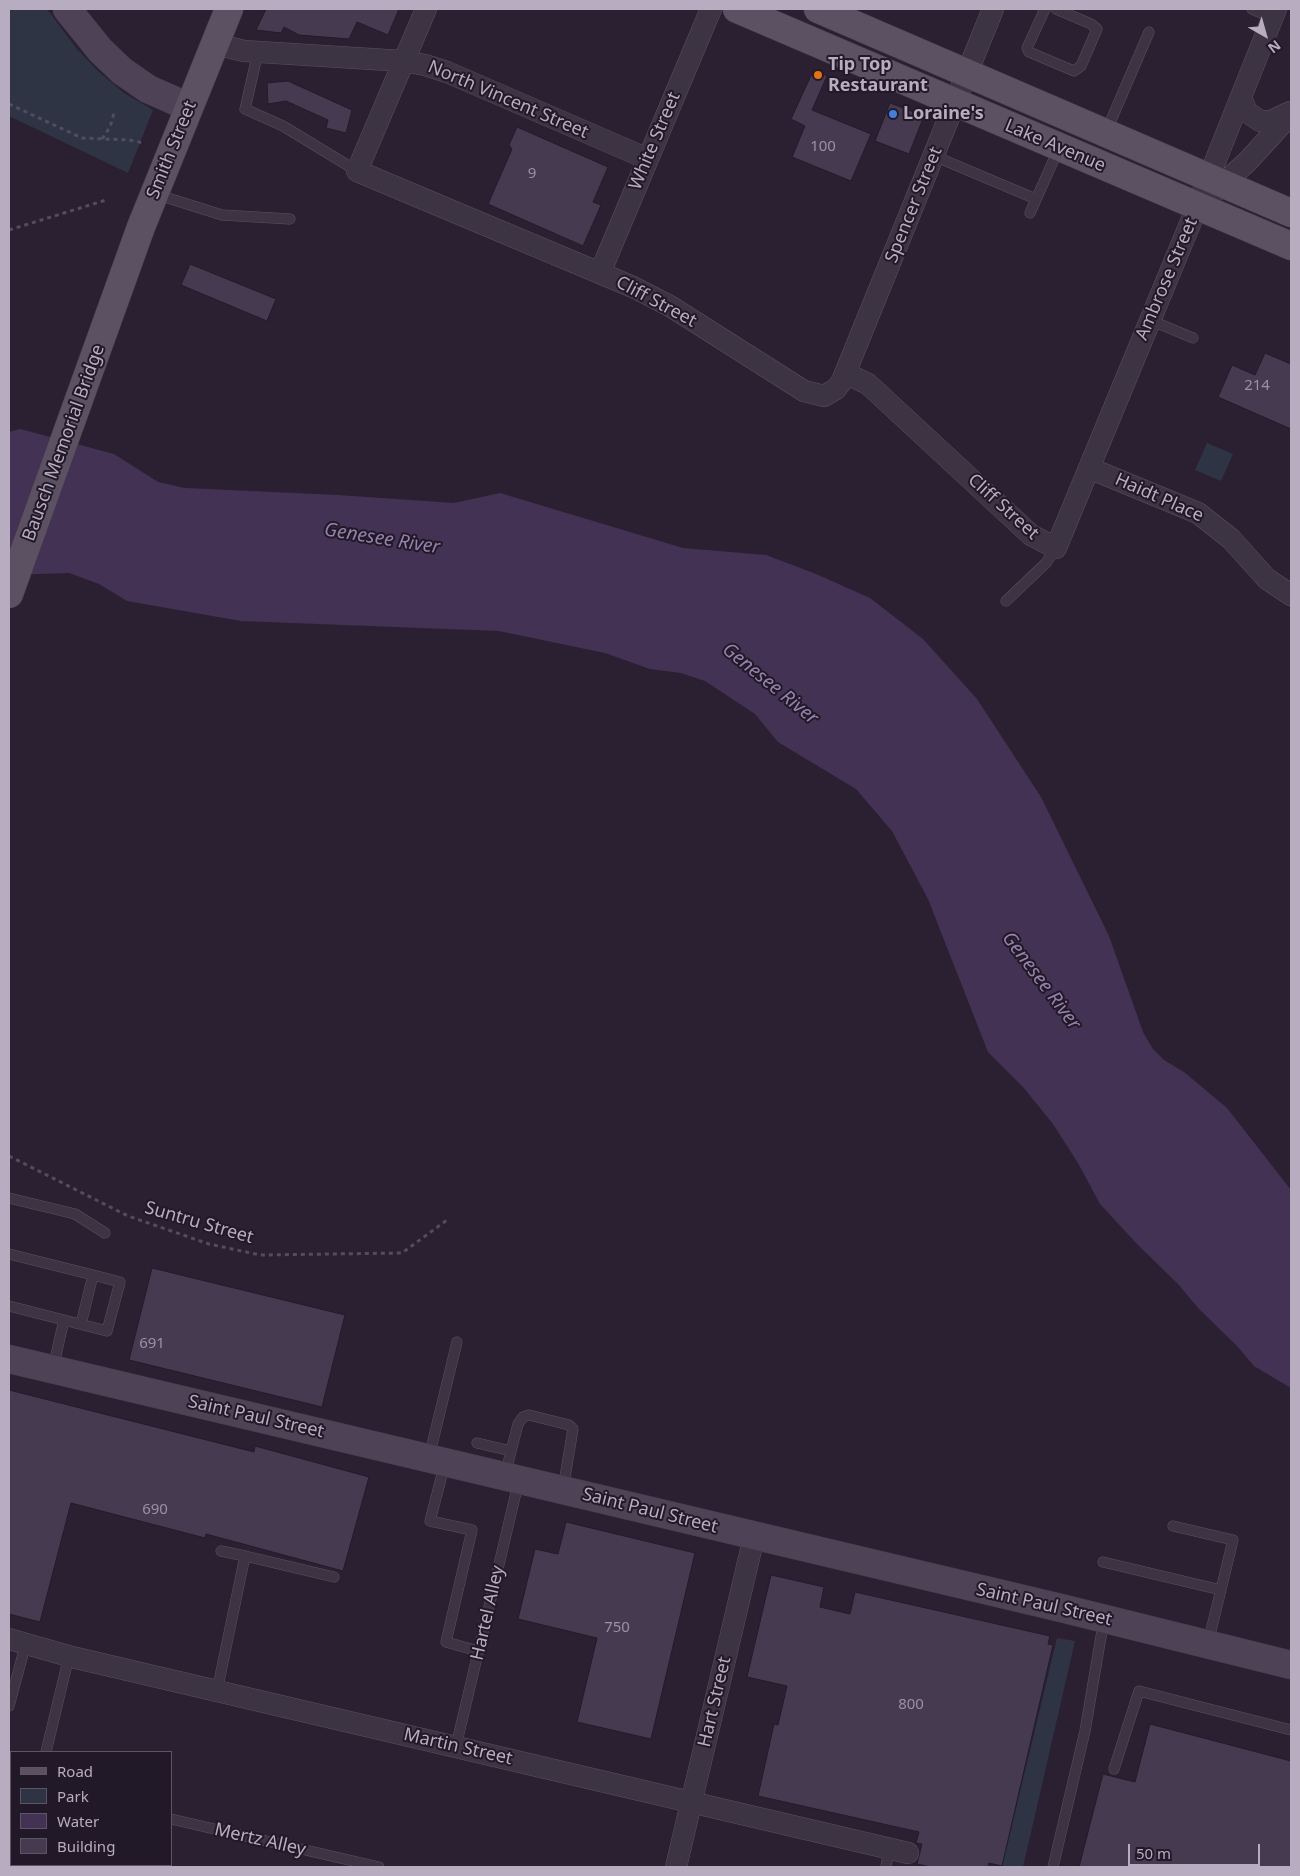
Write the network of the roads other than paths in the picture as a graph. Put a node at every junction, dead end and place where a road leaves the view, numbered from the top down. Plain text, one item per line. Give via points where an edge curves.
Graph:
1 (67, 9) edge
2 (229, 9) edge
3 (426, 9) edge
4 (711, 9) edge
5 (737, 9) edge
6 (818, 9) edge
7 (993, 9) edge
8 (1045, 9) edge
9 (1056, 9) edge
10 (1252, 9) edge
11 (1274, 13) edge
12 (851, 15) edge
13 (1149, 32) dead end
14 (215, 44) junction
15 (258, 52) junction
16 (404, 61) junction
17 (968, 73) junction
18 (1240, 97) junction
19 (956, 102) junction
20 (189, 107) junction
21 (1291, 113) edge
22 (1105, 132) junction
23 (1059, 147) junction
24 (934, 156) junction
25 (648, 159) junction
26 (357, 171) junction
27 (1216, 180) junction
28 (154, 194) junction
29 (1036, 199) junction
30 (1197, 207) junction
31 (1030, 213) dead end
32 (1291, 213) edge
33 (290, 219) dead end
34 (1291, 246) edge
35 (600, 273) junction
36 (118, 292) joint
37 (1150, 320) junction
38 (1193, 338) dead end
39 (845, 373) junction
40 (1089, 468) junction
41 (1056, 548) junction
42 (9, 594) edge
43 (1291, 595) edge
44 (1006, 601) dead end
45 (9, 1198) edge
46 (105, 1233) dead end
47 (9, 1254) edge
48 (93, 1275) junction
49 (9, 1306) edge
50 (64, 1320) junction
51 (81, 1324) junction
52 (457, 1342) dead end
53 (9, 1359) edge
54 (52, 1369) junction
55 (477, 1443) dead end
56 (437, 1460) junction
57 (512, 1468) junction
58 (562, 1490) junction
59 (1173, 1526) dead end
60 (754, 1537) junction
61 (221, 1551) dead end
62 (246, 1556) junction
63 (1103, 1562) dead end
64 (334, 1578) dead end
65 (1221, 1590) junction
66 (1083, 1613) junction
67 (17, 1641) edge
68 (1208, 1644) junction
69 (478, 1651) junction
70 (69, 1656) junction
71 (1291, 1665) edge
72 (217, 1691) junction
73 (9, 1706) edge
74 (1291, 1730) edge
75 (456, 1746) junction
76 (46, 1751) edge
77 (1114, 1769) dead end
78 (692, 1802) junction
79 (172, 1819) edge
80 (894, 1856) edge
81 (379, 1867) edge
82 (676, 1867) edge
83 (1053, 1867) edge

1 - 20 main road via 100,50 122,71 148,89
2 - 14 main road, Smith Street
3 - 16 street
4 - 25 street, White Street
5 - 19 main road, Lake Avenue
6 - 12 main road, Lake Avenue
7 - 17 street, Spencer Street
8 - 9 lane via 1029,52 1074,71 1082,66 1097,29
10 - 11 lane
11 - 18 street, Ambrose Street
12 - 17 main road, Lake Avenue
13 - 22 lane
14 - 15 street, North Vincent Street via 233,50
14 - 20 main road, Smith Street
15 - 16 street, North Vincent Street
15 - 26 lane via 245,109 282,126
16 - 25 street, North Vincent Street via 447,72
16 - 26 street
17 - 19 street, Spencer Street
17 - 22 main road, Lake Avenue
18 - 21 street via 1248,112 1260,121 1271,121
18 - 27 street, Ambrose Street
19 - 23 main road, Lake Avenue
19 - 24 street, Spencer Street
20 - 28 main road, Smith Street
21 - 27 street via 1248,161
22 - 27 main road, Lake Avenue
23 - 29 lane
23 - 30 main road, Lake Avenue
24 - 29 lane
24 - 39 street, Spencer Street
25 - 35 street, White Street
26 - 35 street, Cliff Street
27 - 30 street, Ambrose Street
27 - 32 main road, Lake Avenue
28 - 33 lane via 222,215
28 - 36 main road, Smith Street
29 - 31 lane
30 - 34 main road, Lake Avenue
30 - 37 street, Ambrose Street
35 - 39 street, Cliff Street via 670,306 804,391 815,395 831,393
36 - 42 main road, Bausch Memorial Bridge
37 - 38 lane
37 - 40 street, Ambrose Street
39 - 41 street, Cliff Street via 868,384 1031,535
40 - 41 street, Ambrose Street
40 - 43 street, Haidt Place via 1198,513 1231,539 1267,579
41 - 44 lane via 1046,563
45 - 46 lane via 75,1214
47 - 48 lane
48 - 51 lane
48 - 51 lane via 120,1282 108,1331
49 - 50 lane
50 - 51 lane
50 - 54 lane
52 - 56 lane
53 - 54 main road, Saint Paul Street
54 - 56 main road, Saint Paul Street
55 - 57 lane
56 - 57 main road, Saint Paul Street
56 - 69 lane via 430,1520 472,1530 446,1642
57 - 58 main road, Saint Paul Street
57 - 58 lane, Hartel Alley via 518,1424 523,1417 529,1415 568,1425 573,1434
57 - 69 lane, Hartel Alley
58 - 60 main road, Saint Paul Street
59 - 65 lane via 1233,1540
60 - 66 main road, Saint Paul Street
60 - 78 street, Hart Street
61 - 62 lane
62 - 64 lane
62 - 72 lane
63 - 65 lane
65 - 68 lane
66 - 68 main road, Saint Paul Street
66 - 83 lane via 1085,1731
67 - 70 street, Martin Street
67 - 73 lane
68 - 71 main road, Saint Paul Street
69 - 75 lane, Hartel Alley
70 - 72 street, Martin Street
70 - 76 lane
72 - 75 street, Martin Street
74 - 77 lane via 1138,1691
75 - 78 street, Martin Street
78 - 80 street, Martin Street
78 - 82 street, Hart Street
79 - 81 lane, Mertz Alley

